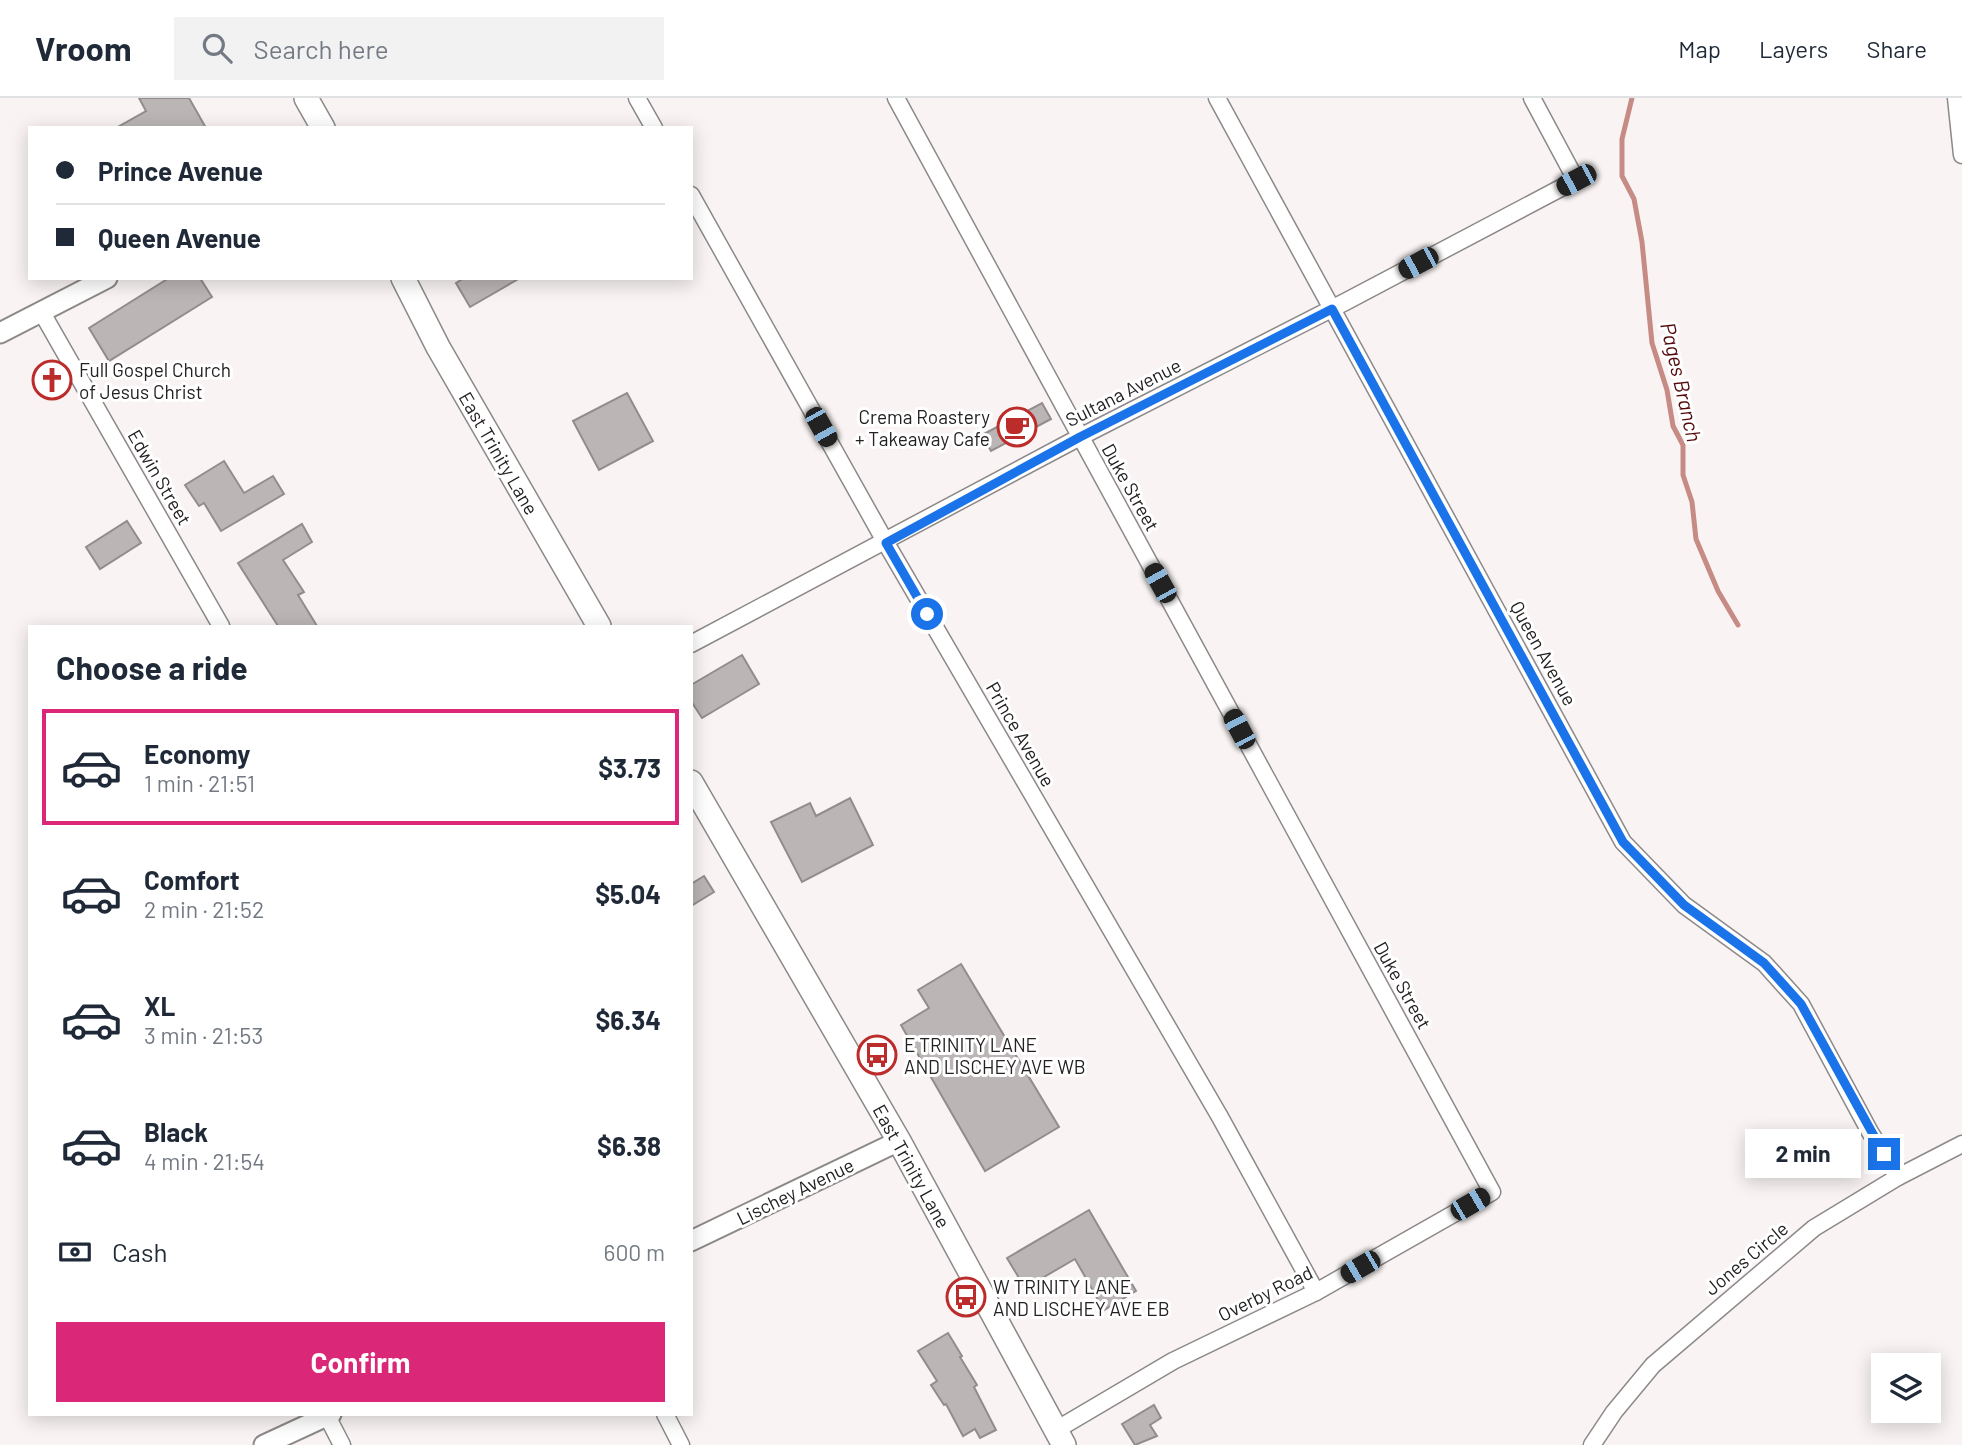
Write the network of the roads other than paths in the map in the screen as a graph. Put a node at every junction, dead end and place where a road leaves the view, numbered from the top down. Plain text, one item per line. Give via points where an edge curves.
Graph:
1 (306, 98) edge
2 (637, 98) edge
3 (896, 98) edge
4 (1217, 98) edge
5 (1532, 98) edge
6 (1956, 98) edge
7 (322, 126) edge
8 (652, 126) edge
9 (1962, 155) edge
10 (693, 199) edge
11 (103, 280) edge
12 (404, 280) edge
13 (1332, 309) junction
14 (41, 312) junction
15 (0, 332) edge
16 (1080, 437) junction
17 (886, 543) junction
18 (220, 625) edge
19 (598, 625) edge
20 (693, 643) edge
21 (693, 785) edge
22 (899, 1141) junction
23 (1962, 1144) edge
24 (1898, 1177) junction
25 (1492, 1192) joint
26 (693, 1240) edge
27 (1316, 1292) junction
28 (327, 1416) edge
29 (329, 1416) edge
30 (666, 1416) edge
31 (1060, 1437) edge
32 (264, 1445) edge
33 (342, 1445) edge
34 (681, 1445) edge
35 (1592, 1445) edge

1 - 7 main road
2 - 8 street
3 - 16 street, Duke Street
4 - 13 street, Queen Avenue
5 - 13 street, Sultana Avenue via 1576,180
6 - 9 street
10 - 17 street, Prince Avenue
11 - 14 street
12 - 19 main road, East Trinity Lane
13 - 16 street, Sultana Avenue
13 - 24 street, Queen Avenue via 1623,842 1684,905 1764,963 1801,1004
14 - 15 street
14 - 18 street, Edwin Street
16 - 17 street, Sultana Avenue
16 - 25 street, Duke Street
17 - 20 street, Sultana Avenue
17 - 27 street, Prince Avenue via 1220,1117
21 - 22 main road, East Trinity Lane
22 - 26 street, Lischey Avenue
22 - 31 main road, East Trinity Lane
23 - 24 street, Jones Circle
24 - 35 street, Jones Circle via 1814,1228 1653,1365
25 - 27 street, Overby Road
27 - 31 street, Overby Road via 1173,1361
28 - 32 street
29 - 33 street
30 - 34 street

